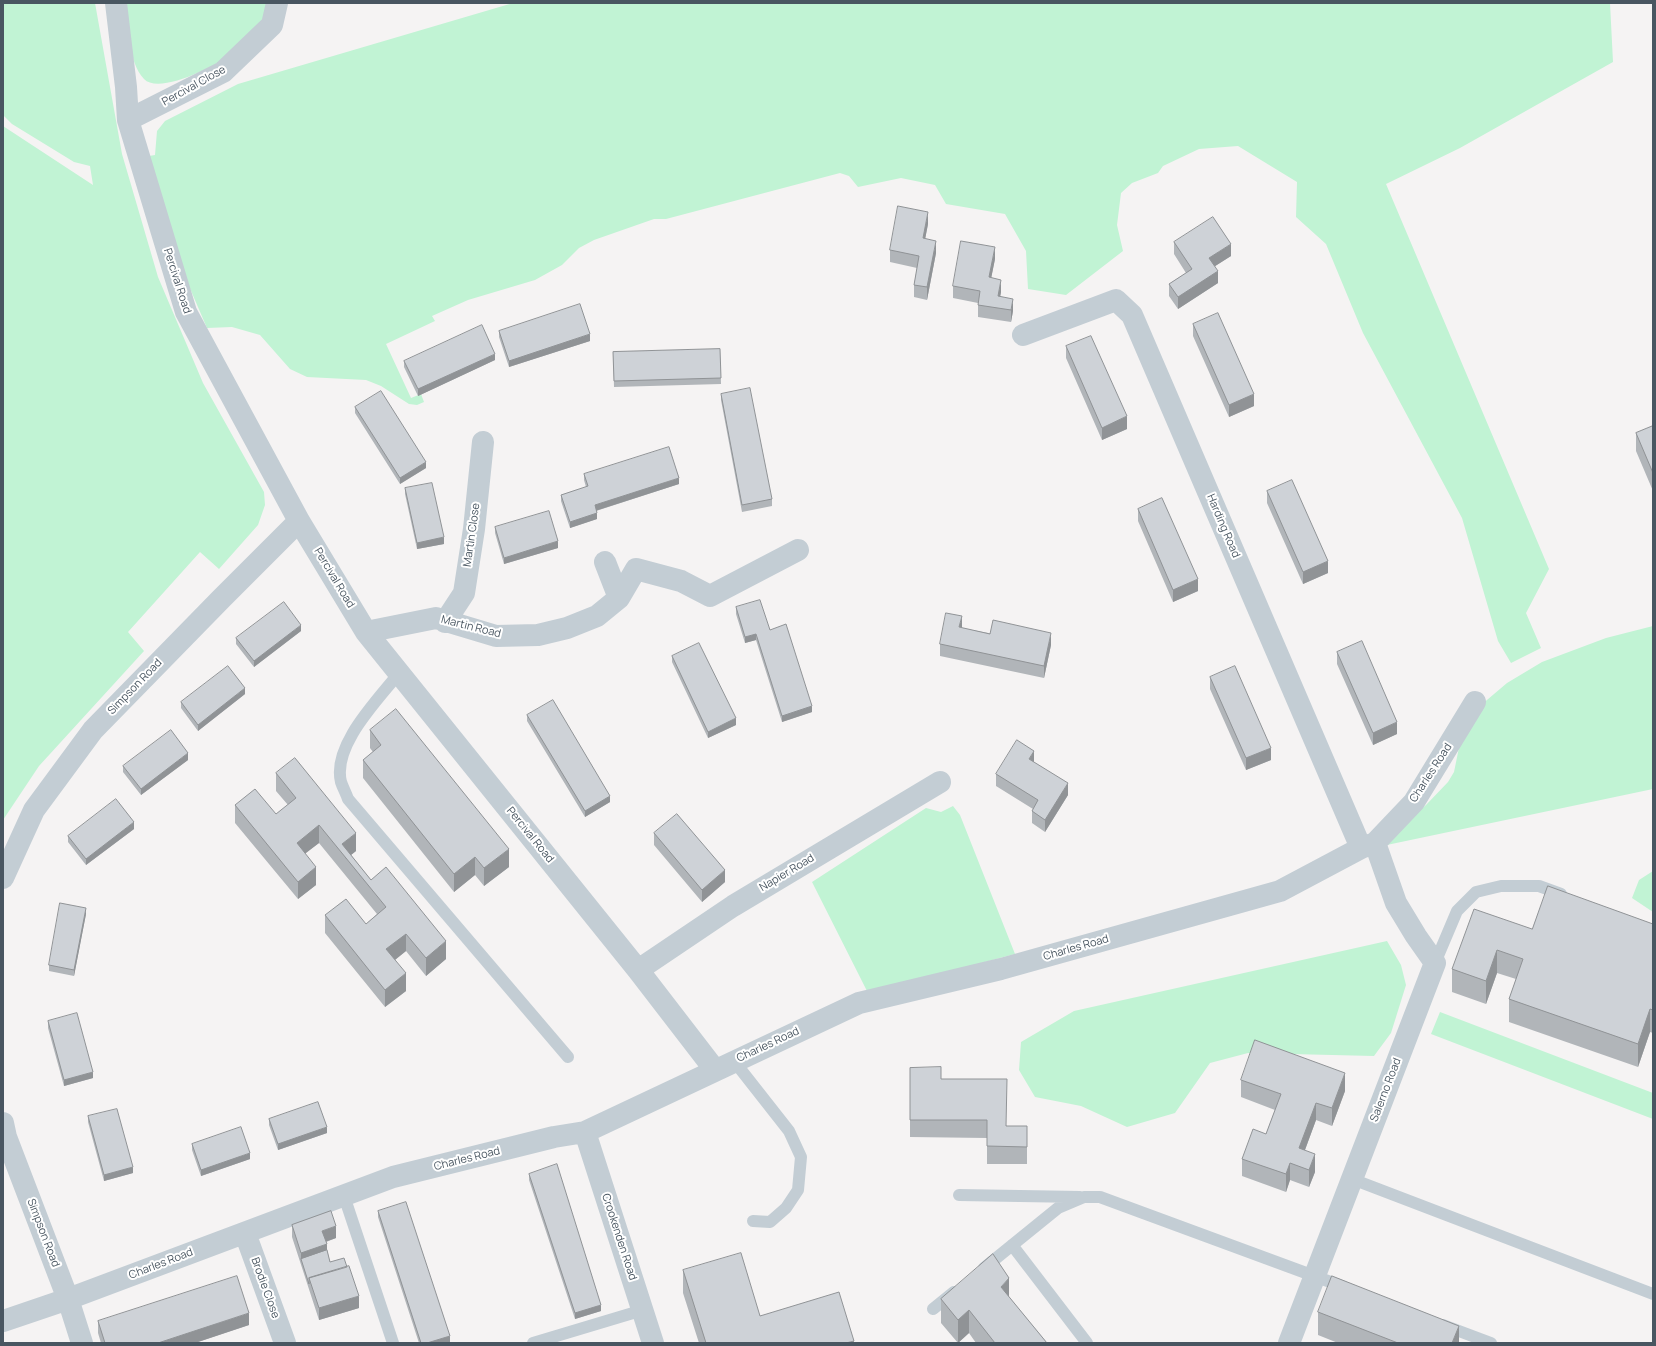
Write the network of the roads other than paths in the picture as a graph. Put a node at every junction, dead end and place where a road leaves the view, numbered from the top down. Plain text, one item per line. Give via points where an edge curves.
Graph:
1 (116, 3) edge
2 (277, 3) edge
3 (128, 120) junction
4 (1023, 335) dead end
5 (483, 442) dead end
6 (299, 521) junction
7 (798, 550) dead end
8 (605, 562) dead end
9 (619, 598) junction
10 (445, 622) junction
11 (366, 632) junction
12 (399, 673) junction
13 (1475, 702) dead end
14 (940, 782) dead end
15 (1368, 846) junction
16 (3, 878) edge
17 (1575, 899) edge
18 (1435, 963) junction
19 (638, 970) junction
20 (568, 1057) dead end
21 (734, 1060) junction
22 (715, 1070) junction
23 (3, 1123) edge
24 (585, 1132) junction
25 (1352, 1180) junction
26 (959, 1195) dead end
27 (344, 1196) junction
28 (1084, 1197) junction
29 (753, 1222) dead end
30 (245, 1233) junction
31 (1012, 1245) junction
32 (976, 1274) edge
33 (1315, 1276) junction
34 (963, 1284) edge
35 (1359, 1292) edge
36 (1653, 1294) edge
37 (68, 1299) junction
38 (933, 1309) dead end
39 (643, 1310) junction
40 (1432, 1320) edge
41 (3, 1321) edge
42 (82, 1343) edge
43 (285, 1343) edge
44 (393, 1343) edge
45 (533, 1343) edge
46 (653, 1343) edge
47 (1087, 1343) edge
48 (1289, 1343) edge
49 (1491, 1343) edge

1 - 3 street, Percival Road
2 - 3 street, Percival Close via 272,25 223,72
3 - 6 street, Percival Road via 186,312
4 - 15 street, Harding Road via 1116,300 1132,315
5 - 10 street, Martin Close via 464,593
6 - 11 street, Percival Road
6 - 16 street, Simpson Road via 93,730 34,810
7 - 9 street, Martin Road via 710,596 680,581 636,569
8 - 9 street
9 - 10 street, Martin Road via 597,616 567,628 538,635 496,636
10 - 11 street, Martin Road via 436,618
11 - 12 street, Percival Road
12 - 19 street, Percival Road
12 - 20 lane via 350,735 341,758 341,781 348,799
13 - 15 street, Charles Road via 1414,802
14 - 19 street, Napier Road via 733,906
15 - 18 street via 1396,903
15 - 21 street, Charles Road via 1280,890 1001,969 859,1002
17 - 18 lane via 1539,886 1501,886 1476,892 1457,911
18 - 25 street, Salerno Road
19 - 22 street, Percival Road
21 - 22 street, Charles Road
21 - 29 lane via 789,1131 801,1157 798,1190 786,1208 770,1222
22 - 24 street, Charles Road
23 - 37 street, Simpson Road via 6,1137
24 - 27 street, Charles Road via 554,1137 394,1177
24 - 39 street, Crookenden Road
25 - 33 street, Salerno Road
25 - 36 lane
26 - 28 lane
27 - 30 street, Charles Road
27 - 44 lane
28 - 31 lane via 1058,1208
28 - 33 lane via 1100,1197
30 - 37 street, Charles Road
30 - 43 street, Brodie Close
31 - 32 lane
31 - 47 lane
33 - 35 lane
33 - 48 street, Salerno Road
34 - 38 lane
37 - 41 street, Charles Road
37 - 42 street, Simpson Road
39 - 45 lane
39 - 46 street, Crookenden Road
40 - 49 lane

